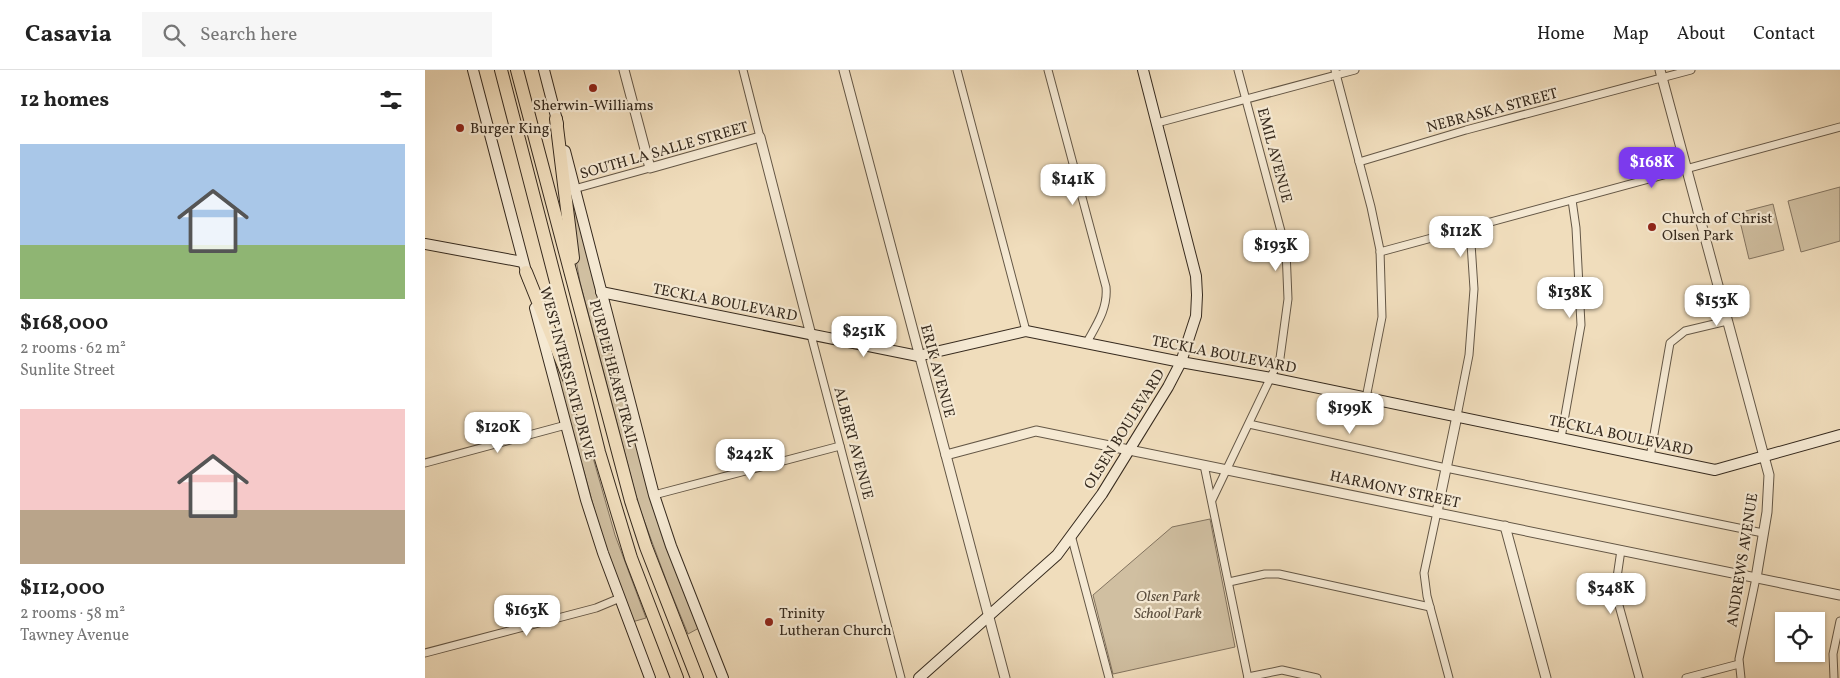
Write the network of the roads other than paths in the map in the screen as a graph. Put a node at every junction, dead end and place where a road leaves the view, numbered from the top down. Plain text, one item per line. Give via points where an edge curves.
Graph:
1 (473, 70) edge
2 (501, 70) edge
3 (517, 70) edge
4 (543, 70) edge
5 (623, 70) edge
6 (743, 70) edge
7 (845, 70) edge
8 (957, 70) edge
9 (1048, 70) edge
10 (1143, 70) edge
11 (1238, 70) edge
12 (1355, 70) edge
13 (1691, 70) edge
14 (1335, 73) edge
15 (1661, 74) edge
16 (1246, 100) junction
17 (557, 120) junction
18 (1157, 123) junction
19 (1840, 127) edge
20 (760, 137) junction
21 (1359, 162) junction
22 (650, 168) junction
23 (1686, 168) junction
24 (574, 189) junction
25 (1572, 200) junction
26 (1470, 228) junction
27 (428, 245) edge
28 (1380, 252) junction
29 (525, 267) junction
30 (601, 292) junction
31 (1727, 321) junction
32 (583, 322) junction
33 (1026, 331) junction
34 (811, 335) junction
35 (1087, 342) junction
36 (919, 356) junction
37 (1181, 362) junction
38 (1271, 378) junction
39 (1366, 398) junction
40 (1457, 416) junction
41 (1249, 424) junction
42 (566, 425) junction
43 (1840, 435) edge
44 (1561, 438) junction
45 (840, 446) junction
46 (1128, 449) junction
47 (599, 452) junction
48 (946, 455) junction
49 (1650, 456) junction
50 (1764, 456) junction
51 (425, 463) edge
52 (1204, 465) junction
53 (1446, 468) junction
54 (1228, 469) junction
55 (654, 495) junction
56 (1212, 500) junction
57 (1437, 512) junction
58 (1505, 526) junction
59 (1763, 534) junction
60 (1071, 536) junction
61 (1621, 550) junction
62 (1756, 578) junction
63 (1229, 582) junction
64 (1840, 595) edge
65 (620, 598) junction
66 (1430, 607) junction
67 (988, 616) junction
68 (1840, 621) edge
69 (425, 653) edge
70 (1739, 664) junction
71 (1248, 677) edge
72 (650, 678) edge
73 (677, 678) edge
74 (697, 678) edge
75 (723, 678) edge
76 (901, 678) edge
77 (919, 678) edge
78 (1005, 678) edge
79 (1109, 678) edge
80 (1317, 678) edge
81 (1449, 678) edge
82 (1546, 678) edge
83 (1639, 678) edge
84 (1686, 678) edge
85 (1741, 678) edge
86 (1834, 678) edge

1 - 29 main road, WEST INTERSTATE DRIVE
2 - 47 highway
3 - 32 highway, PURPLE HEART TRAIL
4 - 17 main road
5 - 22 street
6 - 20 street, ALBERT AVENUE
7 - 36 street, ERIK AVENUE
8 - 33 street
9 - 35 street via 1106,287 1104,311
10 - 18 main road, OLSEN BOULEVARD
11 - 16 street, EMIL AVENUE
12 - 14 street
13 - 15 street, NEBRASKA STREET
14 - 16 street
14 - 21 street
15 - 21 street, NEBRASKA STREET
15 - 23 street, ANDREWS AVENUE
16 - 18 street
16 - 38 street, EMIL AVENUE via 1286,250 1288,299 1281,358
17 - 24 main road
17 - 32 highway
18 - 37 main road, OLSEN BOULEVARD via 1196,276 1196,316
19 - 23 street
20 - 22 street, SOUTH LA SALLE STREET
20 - 34 street, ALBERT AVENUE
21 - 28 street
22 - 24 street, SOUTH LA SALLE STREET
23 - 25 street
23 - 31 street, ANDREWS AVENUE
24 - 30 main road
25 - 26 street
25 - 44 street via 1577,228 1581,325
26 - 28 street
26 - 40 street via 1474,289 1469,355
27 - 29 main road
28 - 39 street via 1382,317
29 - 42 main road, WEST INTERSTATE DRIVE
29 - 47 highway
30 - 34 main road, TECKLA BOULEVARD
30 - 55 main road
31 - 49 street via 1685,331 1670,343
31 - 50 street, ANDREWS AVENUE
32 - 74 highway, PURPLE HEART TRAIL via 640,529
33 - 35 main road, TECKLA BOULEVARD
33 - 36 main road, TECKLA BOULEVARD
34 - 36 main road, TECKLA BOULEVARD
34 - 45 street, ALBERT AVENUE
35 - 37 main road, TECKLA BOULEVARD
36 - 48 street, ERIK AVENUE
37 - 38 main road, TECKLA BOULEVARD
37 - 46 main road, OLSEN BOULEVARD
38 - 39 main road, TECKLA BOULEVARD
38 - 41 street, EMIL AVENUE
39 - 40 main road, TECKLA BOULEVARD
40 - 44 main road, TECKLA BOULEVARD
40 - 53 street
41 - 53 street
41 - 54 street, EMIL AVENUE
42 - 51 street
42 - 65 main road, WEST INTERSTATE DRIVE via 585,500
43 - 50 main road, TECKLA BOULEVARD
44 - 49 main road, TECKLA BOULEVARD
45 - 55 street
45 - 76 street, ALBERT AVENUE
46 - 48 street, HARMONY STREET via 1036,431
46 - 52 street, HARMONY STREET
46 - 60 main road, OLSEN BOULEVARD via 1102,494
47 - 73 highway via 631,558
48 - 67 street, ERIK AVENUE
49 - 50 main road, TECKLA BOULEVARD via 1715,470
50 - 59 street, ANDREWS AVENUE via 1769,475
52 - 54 street, HARMONY STREET
52 - 56 street
53 - 57 street
53 - 59 street
54 - 56 street, EMIL AVENUE
54 - 57 street, HARMONY STREET
55 - 75 main road
56 - 63 street
57 - 58 street, HARMONY STREET
57 - 66 street via 1424,573
58 - 61 street, HARMONY STREET
58 - 82 street
59 - 62 street, ANDREWS AVENUE
60 - 67 main road, OLSEN BOULEVARD via 1057,555
60 - 79 street
61 - 62 street, HARMONY STREET
61 - 83 street via 1615,590
62 - 64 street, HARMONY STREET
62 - 70 street, ANDREWS AVENUE
63 - 66 street via 1279,574
63 - 71 street
65 - 69 street via 596,608
65 - 72 main road, WEST INTERSTATE DRIVE
66 - 81 street
67 - 77 main road, OLSEN BOULEVARD
67 - 78 street, ERIK AVENUE
68 - 86 street via 1833,654
70 - 84 street
70 - 85 street, ANDREWS AVENUE
71 - 80 street via 1282,670

